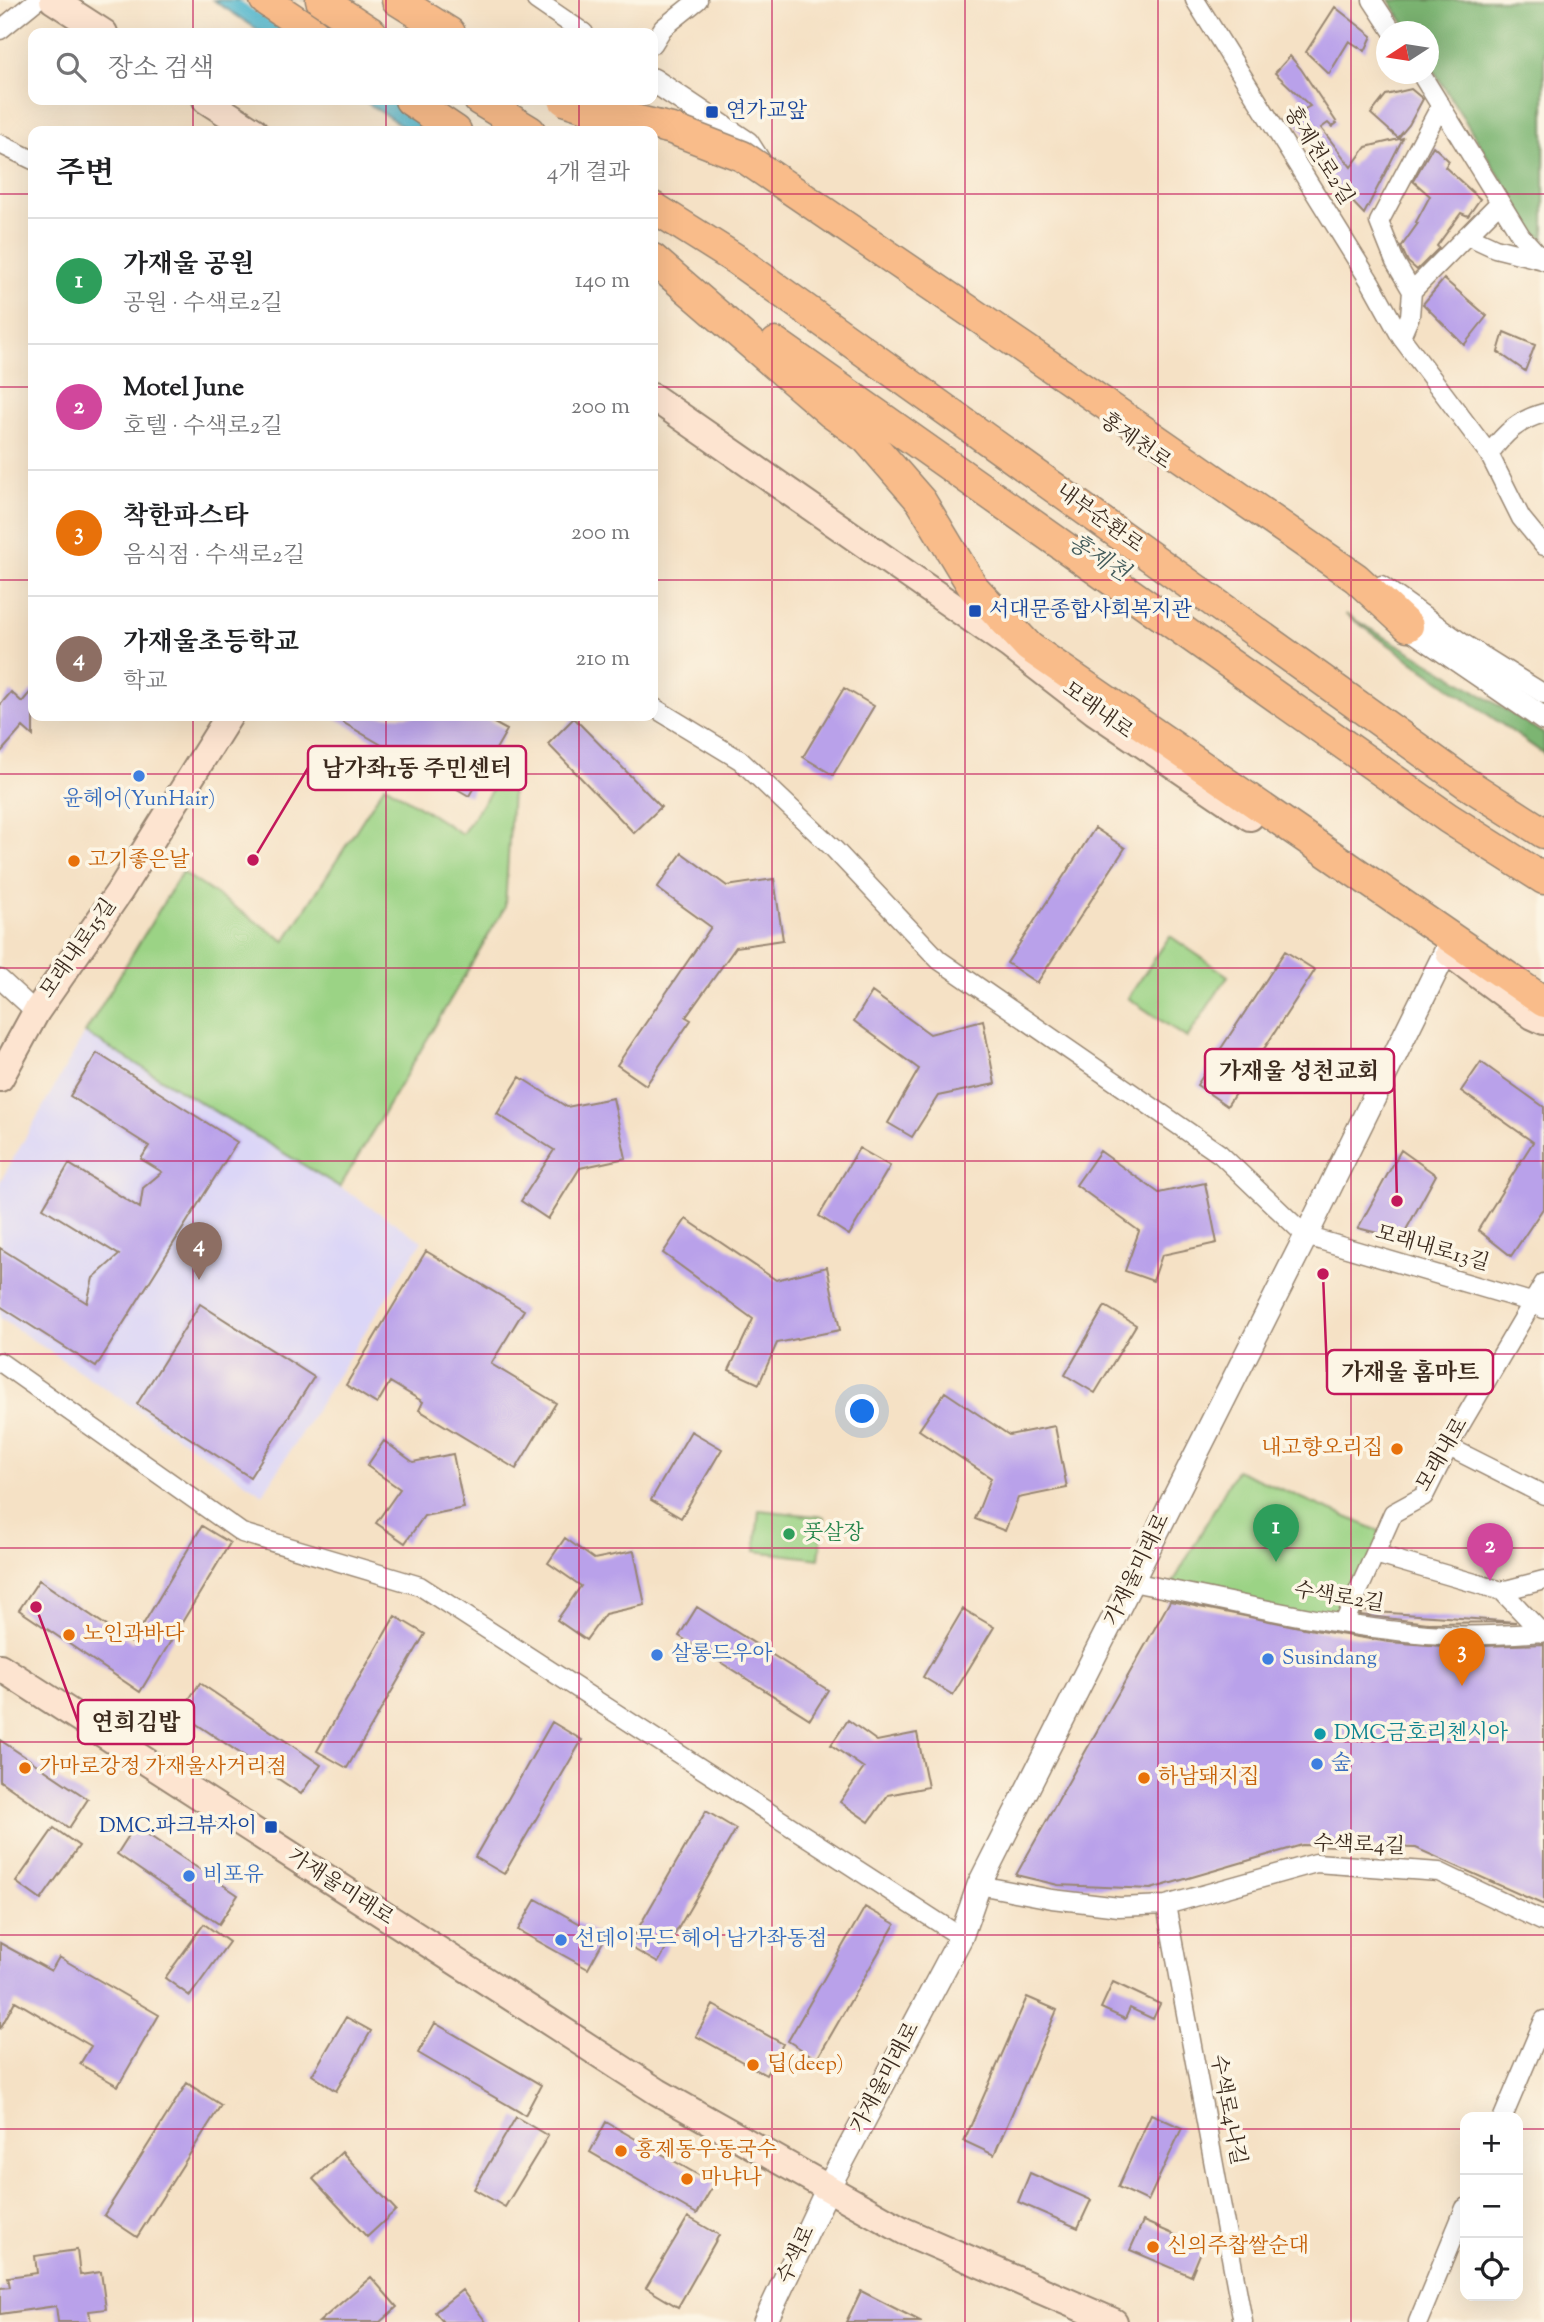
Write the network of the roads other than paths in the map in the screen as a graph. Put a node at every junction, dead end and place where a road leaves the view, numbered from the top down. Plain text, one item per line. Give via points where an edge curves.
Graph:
1 (37, 0) edge
2 (53, 0) edge
3 (265, 0) edge
4 (321, 0) edge
5 (397, 0) edge
6 (536, 0) edge
7 (698, 0) edge
8 (1195, 0) edge
9 (1372, 0) edge
10 (1386, 21) edge
11 (96, 28) edge
12 (307, 28) edge
13 (364, 28) edge
14 (442, 28) edge
15 (577, 28) edge
16 (0, 30) edge
17 (658, 36) edge
18 (658, 83) edge
19 (1428, 84) edge
20 (1441, 104) junction
21 (214, 105) edge
22 (418, 105) edge
23 (487, 105) edge
24 (579, 105) edge
25 (616, 105) edge
26 (246, 126) edge
27 (449, 126) edge
28 (522, 126) edge
29 (604, 126) edge
30 (747, 143) junction
31 (0, 145) edge
32 (28, 158) edge
33 (1500, 202) junction
34 (658, 211) edge
35 (1467, 235) junction
36 (1544, 260) edge
37 (658, 262) edge
38 (658, 262) edge
39 (1412, 291) junction
40 (1401, 337) junction
41 (658, 400) edge
42 (1544, 412) edge
43 (1489, 454) junction
44 (1544, 546) edge
45 (1408, 625) junction
46 (1544, 694) edge
47 (658, 710) edge
48 (1544, 719) edge
49 (226, 721) edge
50 (1544, 832) edge
51 (1544, 879) edge
52 (1446, 951) junction
53 (0, 979) edge
54 (1544, 1002) edge
55 (36, 1012) junction
56 (1544, 1021) edge
57 (0, 1078) edge
58 (1306, 1236) junction
59 (1544, 1283) edge
60 (1538, 1306) edge
61 (0, 1362) edge
62 (1449, 1447) junction
63 (1544, 1496) edge
64 (1375, 1555) junction
65 (1544, 1580) edge
66 (1132, 1582) junction
67 (1502, 1591) junction
68 (1344, 1623) junction
69 (1543, 1632) edge
70 (0, 1667) edge
71 (979, 1885) junction
72 (1166, 1905) junction
73 (1544, 1922) edge
74 (961, 1937) junction
75 (1544, 2020) edge
76 (1505, 2112) edge
77 (828, 2188) junction
78 (1460, 2220) edge
79 (765, 2322) edge
80 (1114, 2322) edge
81 (1243, 2322) edge
82 (1418, 2322) edge

1 - 16 street
2 - 11 main road
3 - 12 highway
4 - 13 highway
5 - 14 highway
6 - 15 street
7 - 17 street
8 - 40 street, 홍제천로2길
9 - 10 street
18 - 30 street, 홍제천로
19 - 20 street
20 - 33 street
20 - 39 street, 홍제천로2길 via 1379,222
21 - 26 main road
22 - 27 highway
23 - 28 highway
24 - 45 highway, bridge via 672,129 743,156 1356,578
25 - 29 main road
30 - 45 street, 홍제천로 via 785,201 1287,547
30 - 46 street, 홍제천로 via 1464,644
31 - 32 street
33 - 35 street
33 - 36 street via 1521,236
34 - 50 highway, 내부순환로 via 737,260 1466,783
35 - 36 street via 1495,248
35 - 39 street
37 - 54 highway via 866,438 920,501 973,587 1029,647
38 - 51 highway, 내부순환로 via 1448,818
39 - 40 street via 1410,316
40 - 43 street, 홍제천로2길
41 - 52 main road, 모래내로 via 1009,645 1103,717
42 - 43 street via 1525,418 1505,433
43 - 44 street, 홍제천로2길 via 1521,518
45 - 48 street, 홍제천로
47 - 58 street via 740,760 834,849 939,960 1220,1154
49 - 55 main road, 모래내로15길 via 119,892
52 - 56 main road, 모래내로
52 - 58 street, 가재울미래로
53 - 55 street
55 - 57 main road, 모래내로15길
58 - 60 street, 모래내로13길
58 - 66 street, 가재울미래로
59 - 60 street, 모래내로
60 - 62 street, 모래내로
61 - 74 street via 242,1533 420,1586
62 - 63 street
62 - 64 street, 모래내로 via 1424,1496 1393,1513
64 - 67 street
64 - 68 street, 모래내로
65 - 67 street
66 - 68 street, 수색로2길
66 - 71 street, 가재울미래로
67 - 69 street, 수색로2길
68 - 69 street, 수색로2길 via 1427,1634
70 - 77 main road, 가재울미래로 via 658,2092
71 - 72 street, 수색로4길 via 1119,1907
71 - 74 street, 가재울미래로
72 - 73 street, 수색로4길 via 1317,1863 1438,1872
72 - 81 street, 수색로4나길
74 - 77 street, 가재울미래로
75 - 76 street
77 - 79 street, 수색로
77 - 80 main road, 가재울미래로 via 904,2231
78 - 82 street

